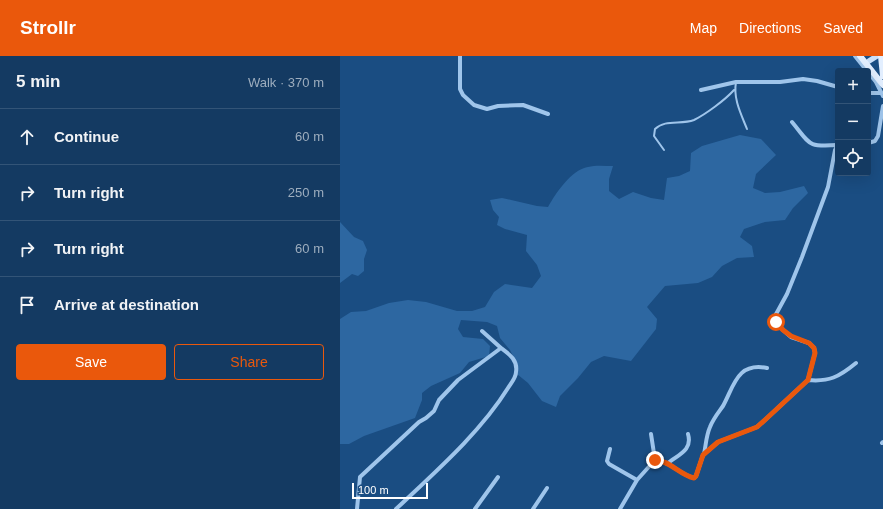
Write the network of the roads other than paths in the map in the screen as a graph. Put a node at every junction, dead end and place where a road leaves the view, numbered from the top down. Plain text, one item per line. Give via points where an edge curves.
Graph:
1 (460, 56) edge
2 (855, 56) edge
3 (877, 56) edge
4 (881, 56) edge
5 (865, 57) edge
6 (865, 68) edge
7 (871, 76) edge
8 (883, 77) edge
9 (736, 82) junction
10 (883, 85) edge
11 (835, 86) edge
12 (701, 90) dead end
13 (734, 90) junction
14 (871, 93) edge
15 (882, 95) edge
16 (883, 106) edge
17 (548, 114) dead end
18 (792, 122) dead end
19 (748, 129) dead end
20 (871, 142) edge
21 (835, 145) edge
22 (664, 150) dead end
23 (835, 157) edge
24 (482, 331) dead end
25 (501, 348) junction
26 (856, 363) dead end
27 (767, 368) dead end
28 (808, 380) junction
29 (651, 434) dead end
30 (688, 434) dead end
31 (610, 449) dead end
32 (703, 455) junction
33 (655, 460) junction
34 (667, 464) junction
35 (498, 477) dead end
36 (636, 480) junction
37 (547, 488) dead end
38 (357, 509) edge
39 (396, 509) edge
40 (476, 509) edge
41 (532, 509) edge
42 (620, 509) edge

1 - 17 street via 460,88 462,95 474,105 487,109 523,105
2 - 6 street
3 - 5 street
4 - 8 main road
5 - 8 main road
5 - 10 main road
7 - 15 street
9 - 11 street via 810,80
9 - 12 street
9 - 13 lane
13 - 19 lane
13 - 22 lane via 694,120 657,126 654,136
14 - 15 street
16 - 20 street via 878,136
18 - 21 street via 810,144
23 - 28 street via 826,193 802,257 775,316 776,322 783,330 814,348
24 - 25 street
25 - 38 street via 458,380 438,400 430,415 419,422 360,477
25 - 39 street via 512,357 516,367 515,377 504,394 473,433
26 - 28 street via 844,373 827,380
27 - 32 street via 750,368 734,382 710,426
28 - 32 street via 757,427 718,442
29 - 33 street
30 - 34 street via 687,448
31 - 36 street via 607,460 609,464
32 - 34 street via 694,478
33 - 34 street
33 - 36 street
35 - 40 street
36 - 42 street
37 - 41 street

